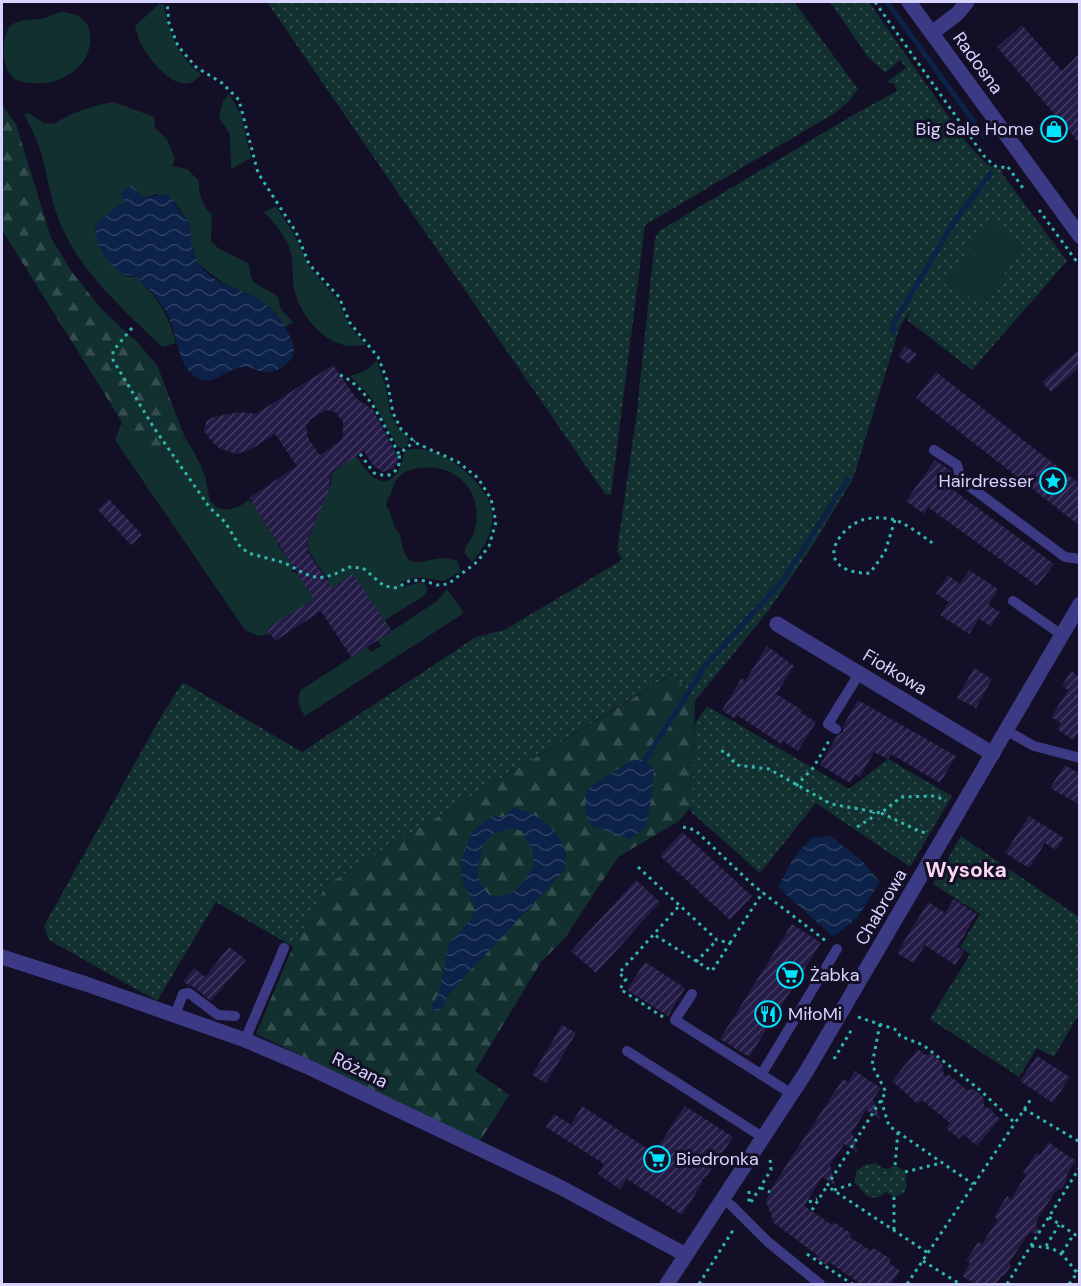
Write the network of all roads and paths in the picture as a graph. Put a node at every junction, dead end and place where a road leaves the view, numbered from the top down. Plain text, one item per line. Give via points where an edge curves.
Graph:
1 (166, 2) edge
2 (875, 2) edge
3 (909, 2) edge
4 (967, 2) edge
5 (932, 33) junction
6 (1008, 168) dead end
7 (1080, 236) edge
8 (132, 328) dead end
9 (340, 375) dead end
10 (415, 441) junction
11 (934, 450) dead end
12 (360, 454) dead end
13 (399, 454) junction
14 (895, 520) junction
15 (934, 544) dead end
16 (1080, 559) edge
17 (1013, 601) dead end
18 (1080, 604) edge
19 (777, 624) dead end
20 (1062, 634) junction
21 (859, 674) junction
22 (836, 729) dead end
23 (1007, 731) junction
24 (721, 751) dead end
25 (993, 754) junction
26 (1080, 758) edge
27 (813, 768) dead end
28 (796, 786) junction
29 (954, 802) dead end
30 (874, 812) junction
31 (882, 813) junction
32 (683, 827) dead end
33 (857, 827) dead end
34 (934, 834) dead end
35 (638, 867) dead end
36 (763, 892) junction
37 (680, 905) junction
38 (653, 934) junction
39 (717, 940) junction
40 (730, 944) junction
41 (284, 948) dead end
42 (837, 949) joint
43 (2, 957) edge
44 (696, 962) junction
45 (692, 994) dead end
46 (175, 1016) junction
47 (235, 1016) dead end
48 (858, 1017) dead end
49 (667, 1019) dead end
50 (880, 1024) junction
51 (245, 1040) junction
52 (627, 1051) dead end
53 (761, 1075) junction
54 (792, 1094) junction
55 (1031, 1099) dead end
56 (881, 1100) junction
57 (1024, 1108) junction
58 (1015, 1123) junction
59 (898, 1132) junction
60 (764, 1138) junction
61 (1080, 1142) edge
62 (770, 1158) dead end
63 (942, 1162) junction
64 (895, 1165) dead end
65 (1080, 1167) edge
66 (905, 1172) dead end
67 (855, 1184) dead end
68 (974, 1184) junction
69 (827, 1186) junction
70 (760, 1188) junction
71 (833, 1190) junction
72 (770, 1192) dead end
73 (894, 1197) dead end
74 (819, 1199) junction
75 (722, 1200) junction
76 (751, 1202) dead end
77 (809, 1202) dead end
78 (812, 1210) dead end
79 (1049, 1217) junction
80 (1059, 1225) junction
81 (894, 1230) junction
82 (1074, 1234) junction
83 (1080, 1238) edge
84 (1031, 1246) junction
85 (1046, 1247) junction
86 (799, 1248) dead end
87 (928, 1253) junction
88 (1062, 1253) junction
89 (686, 1255) junction
90 (923, 1261) junction
91 (1080, 1269) edge
92 (1077, 1273) junction
93 (667, 1284) edge
94 (820, 1284) edge
95 (852, 1284) edge
96 (907, 1284) edge
97 (960, 1284) edge
98 (1007, 1284) edge
99 (1070, 1284) edge

1 - 10 path via 178,46 196,67 222,83 239,100 258,173 296,232 309,264 339,297 350,323 378,357 393,413 401,429
2 - 6 path via 984,156 995,166
3 - 5 street, Radosna
4 - 5 street
5 - 7 street, Radosna
8 - 10 path via 113,351 113,360 154,428 210,508 248,553 319,578 349,567 363,568 384,586 397,588 421,580 448,584 477,562 489,546 496,522 491,498 478,478 458,462
9 - 13 path via 366,396
10 - 13 path
11 - 16 lane via 957,465 961,480 1065,557
12 - 13 path via 374,473 386,476 399,466
14 - 14 path via 874,519 855,524 835,544 836,562 852,571 870,573 885,552
14 - 15 path
17 - 20 lane
18 - 20 street, Chabrowa
19 - 21 street, Fiołkowa
20 - 23 street, Chabrowa
21 - 22 lane via 828,724
21 - 25 street, Fiołkowa
23 - 25 street, Chabrowa
23 - 26 lane via 1034,746
24 - 28 path via 736,765 769,769
25 - 54 street, Chabrowa
27 - 28 path
28 - 30 path via 831,804
29 - 31 path via 933,796 901,797
30 - 31 path
30 - 33 path via 873,817
31 - 34 path via 921,832
32 - 36 path via 695,830
35 - 37 path
36 - 40 path
36 - 42 path
37 - 38 path
37 - 39 path
38 - 44 path
38 - 49 path via 619,973 627,979 620,989
39 - 40 path
39 - 44 path
40 - 44 path via 712,971
41 - 51 lane
42 - 53 lane
43 - 46 street, Różana
45 - 53 lane via 675,1020
46 - 47 lane via 183,994 189,993 218,1015
46 - 51 street, Różana
48 - 50 path
50 - 56 path via 872,1065 886,1092
50 - 58 path via 923,1045
51 - 89 street, Różana via 501,1158
52 - 60 lane
53 - 54 lane
54 - 60 street, Chabrowa
55 - 57 path
56 - 59 path via 889,1126
56 - 69 path
57 - 58 path
57 - 61 path
58 - 68 path
59 - 63 path
59 - 64 path
60 - 75 street, Chabrowa
62 - 70 path via 771,1170
63 - 66 path
63 - 68 path
65 - 79 path
67 - 71 path
68 - 87 path
69 - 71 path
69 - 74 path
70 - 72 path
70 - 76 path
71 - 81 path
73 - 81 path
74 - 77 path
74 - 78 path
75 - 89 street, Chabrowa
75 - 94 lane
79 - 80 path
79 - 84 path
80 - 82 path
80 - 85 path
81 - 87 path
82 - 83 path
82 - 88 path
84 - 85 path
84 - 98 path
85 - 88 path
86 - 95 path
87 - 90 path
88 - 92 path
89 - 93 street, Chabrowa
90 - 96 path
90 - 97 path
91 - 92 path
92 - 99 path

